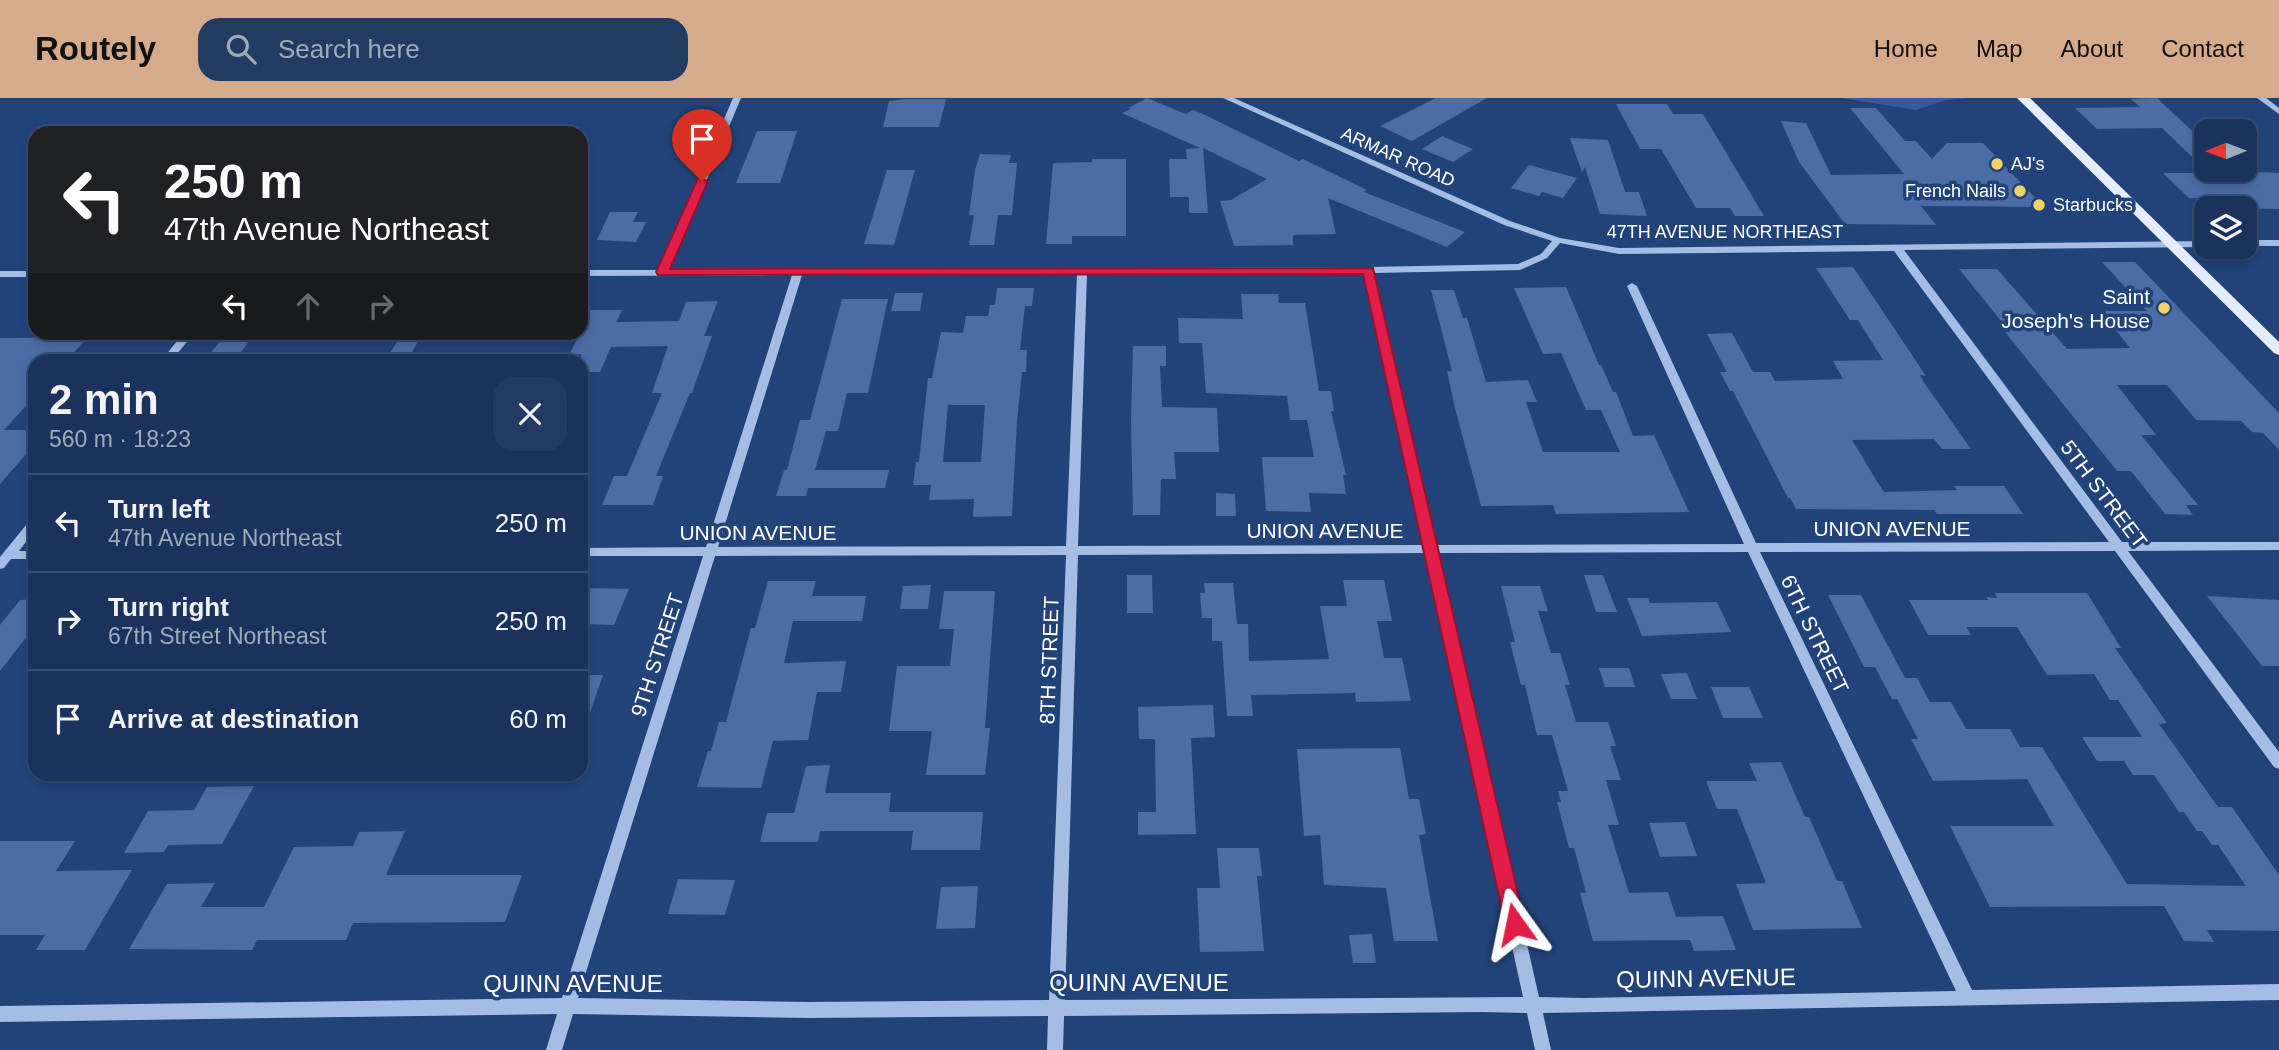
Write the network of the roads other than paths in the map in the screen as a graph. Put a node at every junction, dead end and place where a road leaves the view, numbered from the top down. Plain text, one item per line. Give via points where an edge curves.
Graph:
1 (737, 98) edge
2 (1227, 98) edge
3 (2023, 98) edge
4 (2261, 98) edge
5 (2279, 112) edge
6 (1558, 240) junction
7 (2257, 243) edge
8 (2279, 243) edge
9 (2171, 244) junction
10 (2194, 244) edge
11 (1898, 249) junction
12 (1369, 270) junction
13 (1082, 271) junction
14 (663, 272) junction
15 (798, 272) junction
16 (588, 273) edge
17 (0, 274) edge
18 (28, 274) edge
19 (1632, 286) dead end
20 (183, 340) edge
21 (2279, 350) edge
22 (172, 354) edge
23 (28, 531) edge
24 (2119, 546) junction
25 (2279, 546) edge
26 (1752, 548) junction
27 (1433, 549) junction
28 (1073, 551) junction
29 (588, 552) edge
30 (712, 552) junction
31 (28, 556) edge
32 (4, 560) edge
33 (2279, 763) edge
34 (2279, 992) edge
35 (1967, 997) junction
36 (1532, 1004) junction
37 (567, 1006) junction
38 (1057, 1007) junction
39 (0, 1014) edge
40 (554, 1050) edge
41 (1055, 1050) edge
42 (1543, 1050) edge

1 - 14 street
2 - 6 street, ARMAR ROAD via 1507,223
3 - 9 main road
4 - 5 street
6 - 11 street, 47TH AVENUE NORTHEAST via 1619,251
6 - 12 street via 1544,256 1520,267
7 - 8 street
9 - 10 street, 47TH AVENUE NORTHEAST
9 - 11 street, 47TH AVENUE NORTHEAST
9 - 21 main road
11 - 24 street, 5TH STREET
12 - 13 street
12 - 27 street
13 - 15 street
13 - 28 street, 8TH STREET
14 - 15 street
14 - 16 street
15 - 30 street, 9TH STREET
17 - 18 street
19 - 26 street, 6TH STREET
20 - 22 street
23 - 32 street
24 - 25 street, UNION AVENUE
24 - 26 street, UNION AVENUE
24 - 33 street, 5TH STREET
26 - 27 street, UNION AVENUE
26 - 35 street, 6TH STREET
27 - 28 street, UNION AVENUE
27 - 36 street
28 - 30 street, UNION AVENUE
28 - 38 street, 8TH STREET
29 - 30 street, UNION AVENUE
30 - 37 street, 9TH STREET
31 - 32 street
34 - 35 street, QUINN AVENUE
35 - 36 street, QUINN AVENUE
36 - 38 street, QUINN AVENUE
36 - 42 street
37 - 38 street, QUINN AVENUE via 808,1010
37 - 39 street, QUINN AVENUE
37 - 40 street, 9TH STREET
38 - 41 street, 8TH STREET

